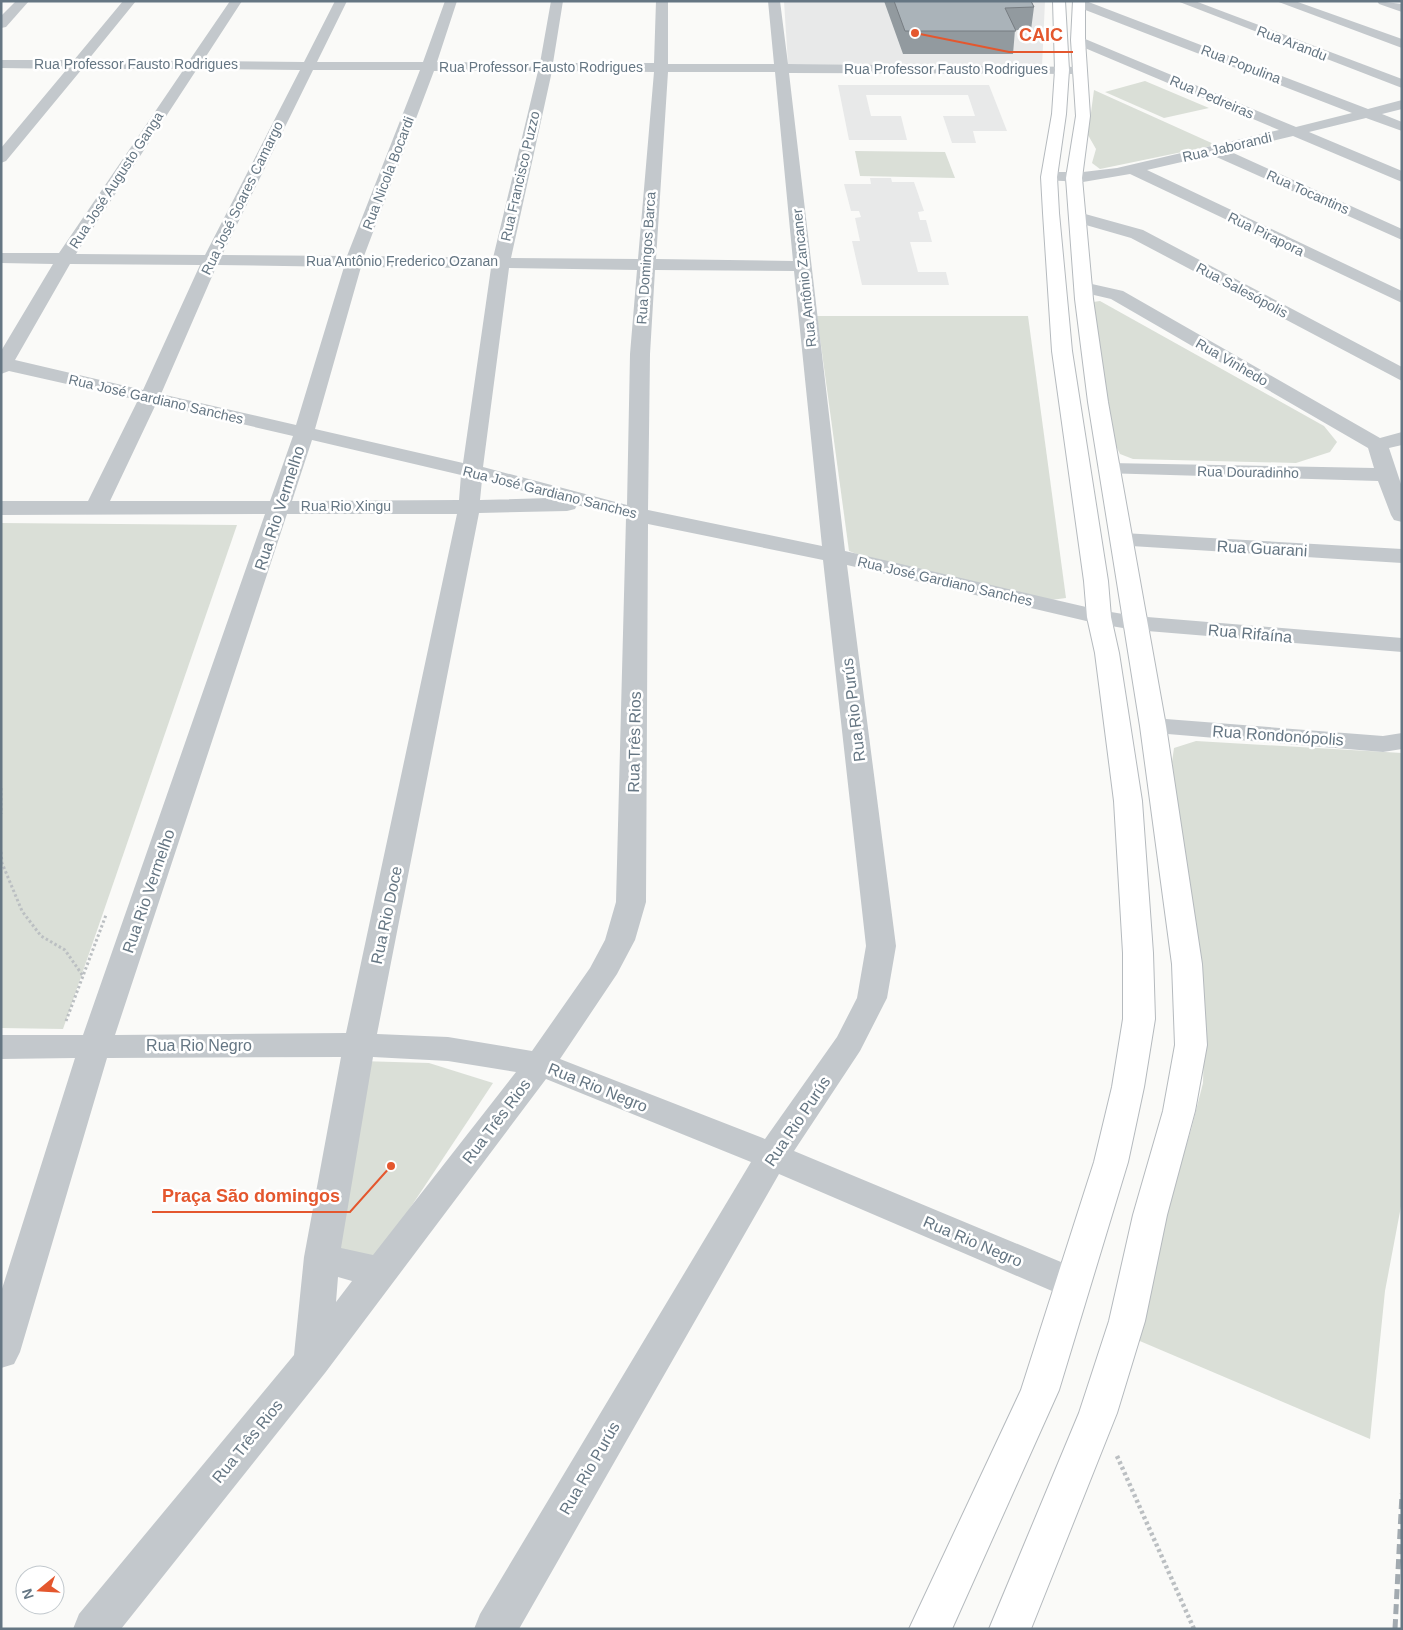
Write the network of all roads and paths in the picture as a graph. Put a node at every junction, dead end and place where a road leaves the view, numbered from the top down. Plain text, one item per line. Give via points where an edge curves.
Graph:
1 (23, 1) edge
2 (130, 1) edge
3 (236, 1) edge
4 (341, 1) edge
5 (451, 1) edge
6 (557, 1) edge
7 (662, 1) edge
8 (774, 1) edge
9 (1183, 1) edge
10 (1282, 1) edge
11 (1383, 1) edge
12 (1072, 2) edge
13 (1402, 8) edge
14 (1, 24) edge
15 (1078, 40) junction
16 (1402, 44) edge
17 (80, 63) junction
18 (1, 64) edge
19 (192, 64) junction
20 (308, 65) junction
21 (429, 66) junction
22 (546, 66) junction
23 (661, 68) junction
24 (782, 68) junction
25 (1071, 70) junction
26 (1402, 84) edge
27 (1402, 104) edge
28 (1368, 113) junction
29 (1402, 127) edge
30 (1294, 132) junction
31 (1214, 150) junction
32 (1, 158) edge
33 (1131, 169) junction
34 (1062, 178) junction
35 (1402, 178) edge
36 (1078, 217) junction
37 (1402, 234) edge
38 (1, 258) edge
39 (64, 258) junction
40 (211, 260) junction
41 (354, 261) junction
42 (501, 262) junction
43 (645, 264) junction
44 (804, 266) junction
45 (1083, 287) junction
46 (1402, 298) edge
47 (1062, 351) junction
48 (1090, 353) junction
49 (2, 365) edge
50 (1402, 375) edge
51 (149, 398) junction
52 (304, 433) junction
53 (1402, 438) edge
54 (1378, 445) junction
55 (1109, 469) junction
56 (472, 471) junction
57 (1386, 475) junction
58 (600, 503) junction
59 (280, 506) junction
60 (96, 507) junction
61 (469, 507) junction
62 (1, 508) edge
63 (639, 515) junction
64 (1402, 515) edge
65 (1123, 540) junction
66 (834, 555) junction
67 (1402, 556) edge
68 (1099, 617) junction
69 (1135, 624) junction
70 (1402, 646) edge
71 (1153, 726) junction
72 (1402, 741) edge
73 (1, 788) edge
74 (1, 814) edge
75 (1, 852) edge
76 (107, 912) dead end
77 (83, 976) junction
78 (63, 1029) dead end
79 (359, 1045) junction
80 (95, 1046) junction
81 (1, 1047) edge
82 (540, 1064) junction
83 (772, 1156) junction
84 (322, 1256) junction
85 (381, 1271) junction
86 (1072, 1283) junction
87 (1, 1352) edge
88 (312, 1361) junction
89 (1098, 1413) junction
90 (94, 1629) edge
91 (494, 1629) edge
92 (930, 1629) edge
93 (1010, 1629) edge
94 (1194, 1629) edge

1 - 14 street
2 - 17 street
3 - 19 street, Rua José Augusto Ganga
4 - 20 street, Rua José Soares Camargo
5 - 21 street, Rua Nicola Bocardi
6 - 22 street, Rua Francisco Puzzo
7 - 23 street, Rua Domingos Barca
8 - 24 street, Rua Antônio Zancaner
9 - 26 street, Rua Arandu
10 - 16 street
11 - 13 street
12 - 15 main road
12 - 25 main road
12 - 28 street, Rua Populina
15 - 25 main road
15 - 30 street, Rua Pedreiras
17 - 18 street, Rua Professor Fausto Rodrigues
17 - 19 street, Rua Professor Fausto Rodrigues
17 - 32 street
19 - 20 street, Rua Professor Fausto Rodrigues
19 - 39 street, Rua José Augusto Ganga
20 - 21 street, Rua Professor Fausto Rodrigues
20 - 40 street, Rua José Soares Camargo
21 - 22 street, Rua Professor Fausto Rodrigues
21 - 41 street, Rua Nicola Bocardi
22 - 23 street, Rua Professor Fausto Rodrigues
22 - 42 street, Rua Francisco Puzzo
23 - 24 street, Rua Professor Fausto Rodrigues
23 - 43 street, Rua Domingos Barca
24 - 25 street, Rua Professor Fausto Rodrigues
24 - 44 street, Rua Antônio Zancaner
25 - 34 main road via 1059,114
27 - 28 street, Rua Jaborandi
28 - 29 street, Rua Populina
28 - 30 street, Rua Jaborandi
30 - 31 street, Rua Jaborandi
30 - 35 street, Rua Pedreiras
31 - 33 street, Rua Jaborandi
31 - 37 street, Rua Tocantins
33 - 34 street, Rua Jaborandi
33 - 46 street, Rua Pirapora
34 - 36 main road
34 - 47 main road
36 - 45 main road
36 - 50 street, Rua Salesópolis via 1137,234
38 - 39 street, Rua Antônio Frederico Ozanan
39 - 40 street, Rua Antônio Frederico Ozanan
39 - 49 street, Rua José Augusto Ganga
40 - 41 street, Rua Antônio Frederico Ozanan
40 - 51 street, Rua José Soares Camargo
41 - 42 street, Rua Antônio Frederico Ozanan
41 - 52 street, Rua Nicola Bocardi
42 - 43 street, Rua Antônio Frederico Ozanan
42 - 56 street, Rua Francisco Puzzo
43 - 44 street, Rua Antônio Frederico Ozanan
43 - 63 street, Rua Domingos Barca via 638,428
44 - 66 street, Rua Antônio Zancaner
45 - 48 main road
45 - 54 street, Rua Vinhedo via 1117,295
47 - 48 main road
47 - 68 main road
48 - 55 main road
49 - 51 street, Rua José Gardiano Sanches
51 - 52 street, Rua José Gardiano Sanches
51 - 60 street, Rua José Soares Camargo
52 - 56 street, Rua José Gardiano Sanches
52 - 59 street, Rua Rio Vermelho
53 - 54 street
54 - 57 street
55 - 57 street, Rua Douradinho
55 - 65 main road
56 - 58 street, Rua José Gardiano Sanches
56 - 61 street, Rua Rio Doce
57 - 64 street
58 - 61 street, Rua Rio Xingu
58 - 63 street, Rua José Gardiano Sanches
59 - 60 street, Rua Rio Xingu
59 - 61 street, Rua Rio Xingu
59 - 80 street, Rua Rio Vermelho
60 - 62 street, Rua Rio Xingu
61 - 79 street, Rua Rio Doce
63 - 66 street, Rua José Gardiano Sanches
63 - 82 street, Rua Três Rios via 631,902 620,940 602,974
65 - 67 street, Rua Guarani
65 - 69 main road
66 - 68 street, Rua José Gardiano Sanches
66 - 83 street, Rua Rio Purús via 881,946 872,998 849,1043
68 - 69 street, Rua Rifaína
68 - 86 main road via 1128,801 1139,1019 1111,1162
69 - 70 street, Rua Rifaína
69 - 71 main road
71 - 72 street, Rua Rondonópolis via 1383,744
71 - 89 main road via 1187,964 1191,1045 1179,1111 1150,1215 1126,1321
73 - 74 path
75 - 77 path via 2,864 22,911 41,936 65,950
76 - 77 path
77 - 78 path
79 - 80 street, Rua Rio Negro
79 - 82 street, Rua Rio Negro via 448,1049
79 - 84 street, Rua Rio Doce
80 - 81 street, Rua Rio Negro
80 - 87 street, Rua Rio Vermelho
82 - 83 street, Rua Rio Negro
82 - 85 street, Rua Três Rios
83 - 86 street, Rua Rio Negro
83 - 91 street, Rua Rio Purús
84 - 85 street via 358,1268
84 - 88 street, Rua Rio Doce
85 - 88 street, Rua Três Rios
86 - 92 main road via 1040,1390
88 - 90 street, Rua Três Rios
89 - 93 main road
89 - 94 path

